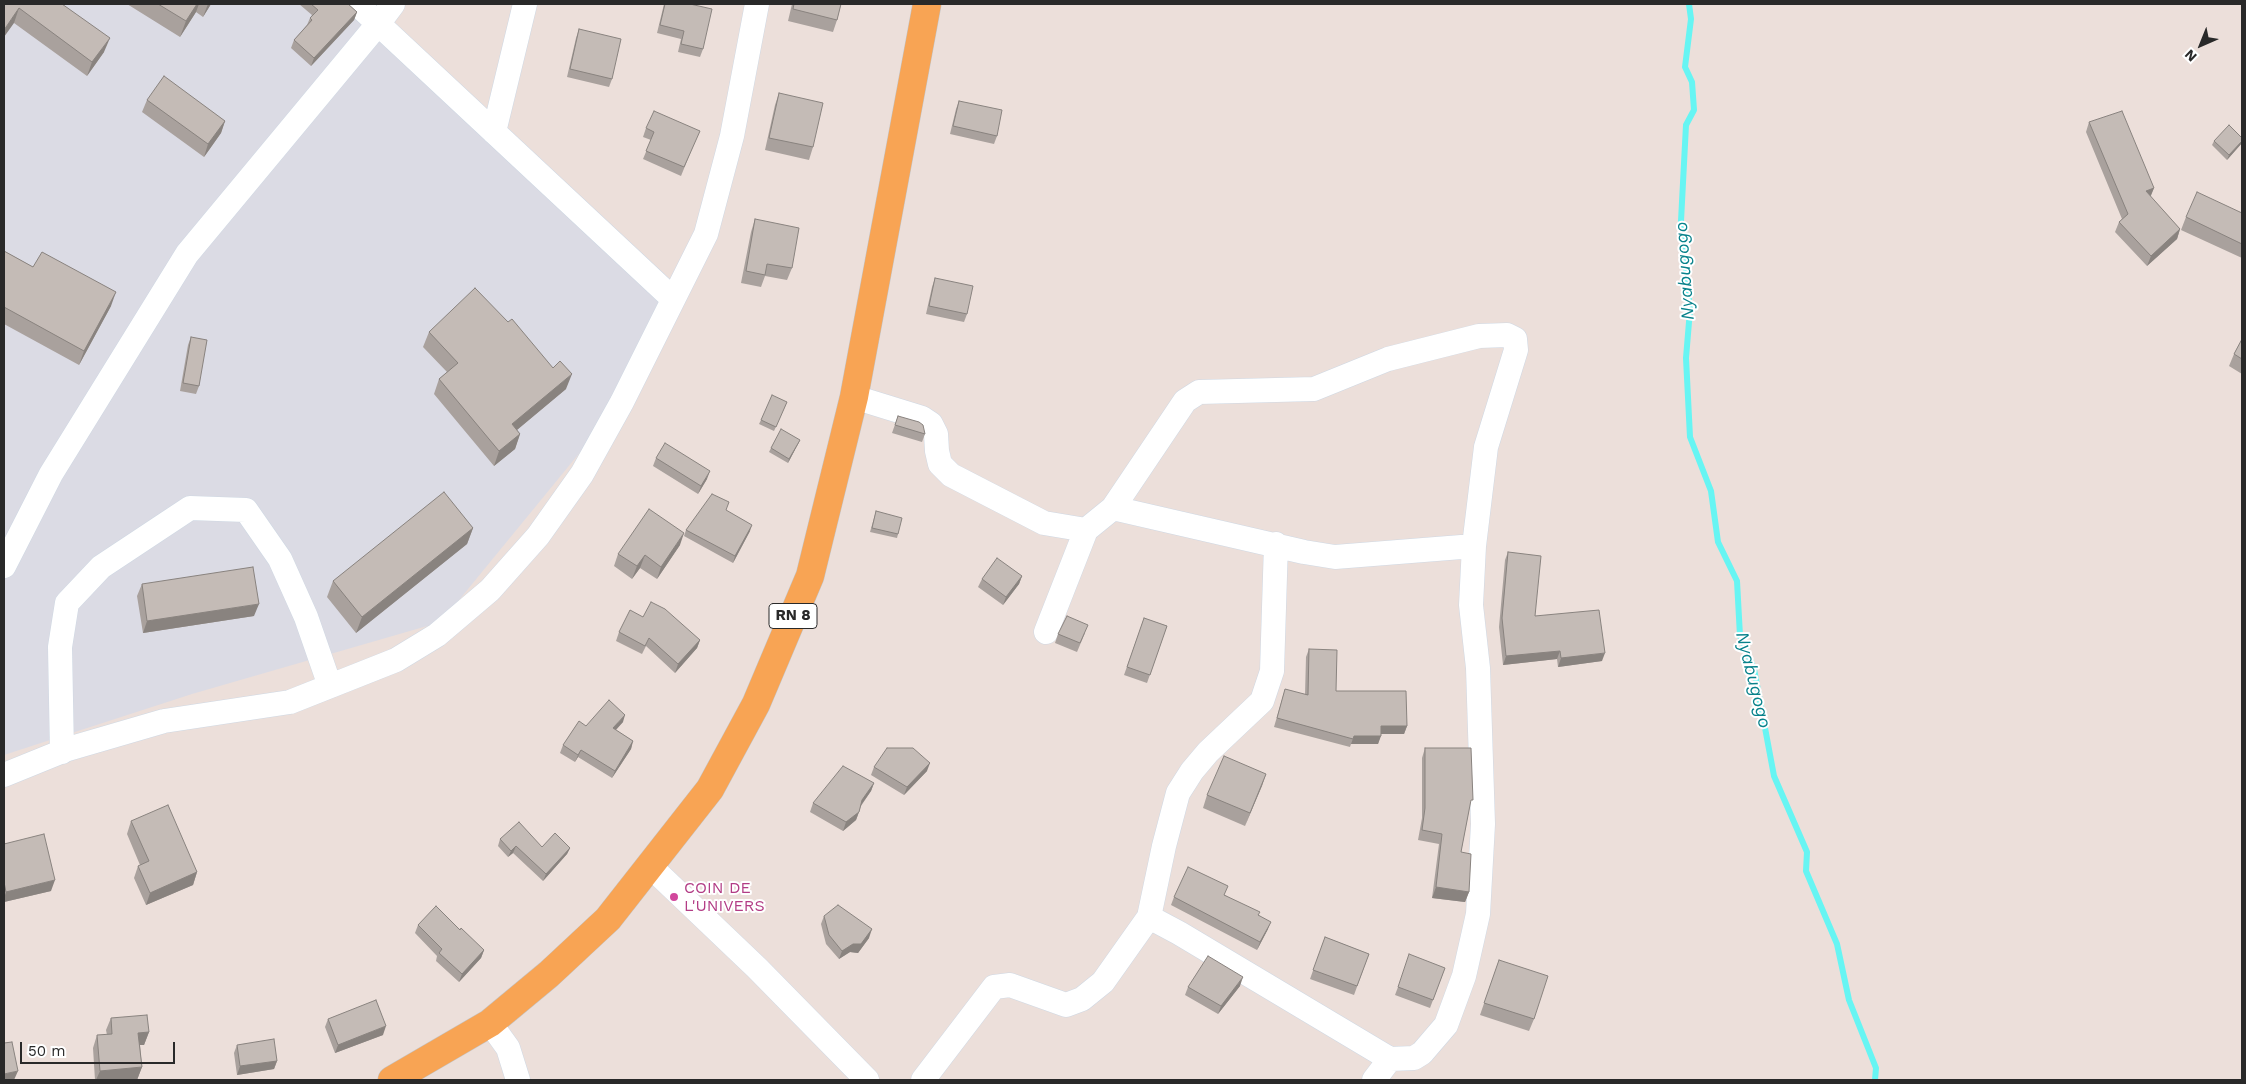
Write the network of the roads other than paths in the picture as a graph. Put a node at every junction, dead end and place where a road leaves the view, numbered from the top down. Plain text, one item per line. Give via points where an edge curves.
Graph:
1 (357, 4) edge
2 (393, 4) edge
3 (525, 4) edge
4 (757, 4) edge
5 (927, 4) edge
6 (378, 24) junction
7 (494, 132) junction
8 (673, 299) junction
9 (854, 397) junction
10 (1114, 508) junction
11 (1086, 530) junction
12 (1276, 544) junction
13 (1474, 546) junction
14 (4, 566) edge
15 (1046, 632) dead end
16 (330, 686) junction
17 (62, 752) junction
18 (4, 775) edge
19 (650, 866) junction
20 (1149, 917) junction
21 (490, 1023) junction
22 (1390, 1059) junction
23 (392, 1080) edge
24 (518, 1080) edge
25 (868, 1080) edge
26 (923, 1080) edge
27 (1374, 1080) edge

1 - 6 street
2 - 6 street
3 - 7 street
4 - 8 street via 732,136 706,234
5 - 9 main road, RN 8
6 - 7 street
6 - 14 street via 188,254 51,474
7 - 8 street
8 - 16 street via 582,474 538,536 490,590 437,634 396,660
9 - 11 street via 922,418 931,424 936,434 940,464 951,475 1044,523
9 - 19 main road, RN 8 via 810,576 756,704 710,789
10 - 11 street
10 - 12 street
10 - 13 street via 1185,401 1199,392 1314,389 1388,359 1479,336 1507,335 1515,339 1516,350 1486,447
11 - 15 street
12 - 13 street via 1335,557
12 - 20 street via 1270,679 1262,701 1208,752 1178,793
13 - 22 street via 1471,605 1478,668 1483,824 1478,914 1464,976 1446,1025 1422,1054 1414,1058
16 - 17 street via 290,702 164,722
16 - 17 street via 306,617 280,559 246,510 190,508 101,567 67,603 60,647
17 - 18 street
19 - 21 main road, RN 8 via 608,919
19 - 25 street
20 - 22 street via 1180,932
20 - 26 street via 1103,982 1082,999 1066,1005 1010,985 994,987
21 - 23 main road, RN 8
21 - 24 street via 508,1048
22 - 27 street

